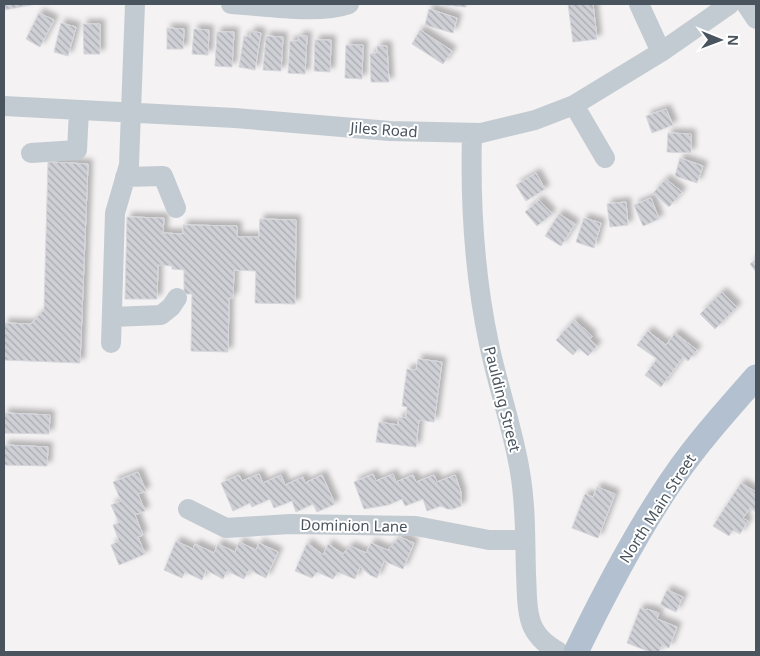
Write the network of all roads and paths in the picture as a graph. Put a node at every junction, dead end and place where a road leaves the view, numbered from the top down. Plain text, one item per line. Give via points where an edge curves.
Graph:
1 (135, 4) edge
2 (231, 4) edge
3 (349, 4) edge
4 (639, 4) edge
5 (730, 4) edge
6 (746, 4) edge
7 (264, 5) edge
8 (756, 19) edge
9 (661, 52) junction
10 (574, 105) junction
11 (4, 106) edge
12 (78, 110) junction
13 (130, 112) junction
14 (472, 134) junction
15 (31, 153) dead end
16 (605, 158) dead end
17 (126, 177) junction
18 (176, 208) dead end
19 (177, 298) dead end
20 (112, 317) junction
21 (111, 343) dead end
22 (756, 377) edge
23 (188, 509) dead end
24 (525, 540) junction
25 (559, 652) edge
26 (576, 652) edge

1 - 13 street
2 - 7 street
3 - 7 street via 322,8
4 - 9 street
5 - 9 street, Jiles Road
6 - 8 street
9 - 10 street, Jiles Road
10 - 14 street, Jiles Road via 535,120
10 - 16 street
11 - 12 street, Jiles Road
12 - 13 street, Jiles Road
12 - 15 street via 77,150
13 - 14 street, Jiles Road
13 - 17 street
14 - 24 street, Paulding Street via 472,216 479,295 521,474
17 - 18 street via 163,176
17 - 20 street via 115,213
19 - 20 street via 161,315
20 - 21 street
22 - 26 main road, North Main Street via 717,421 668,486 607,588
23 - 24 street, Dominion Lane via 226,528 290,524 416,526 489,540
24 - 25 street, Paulding Street via 530,619 539,637

